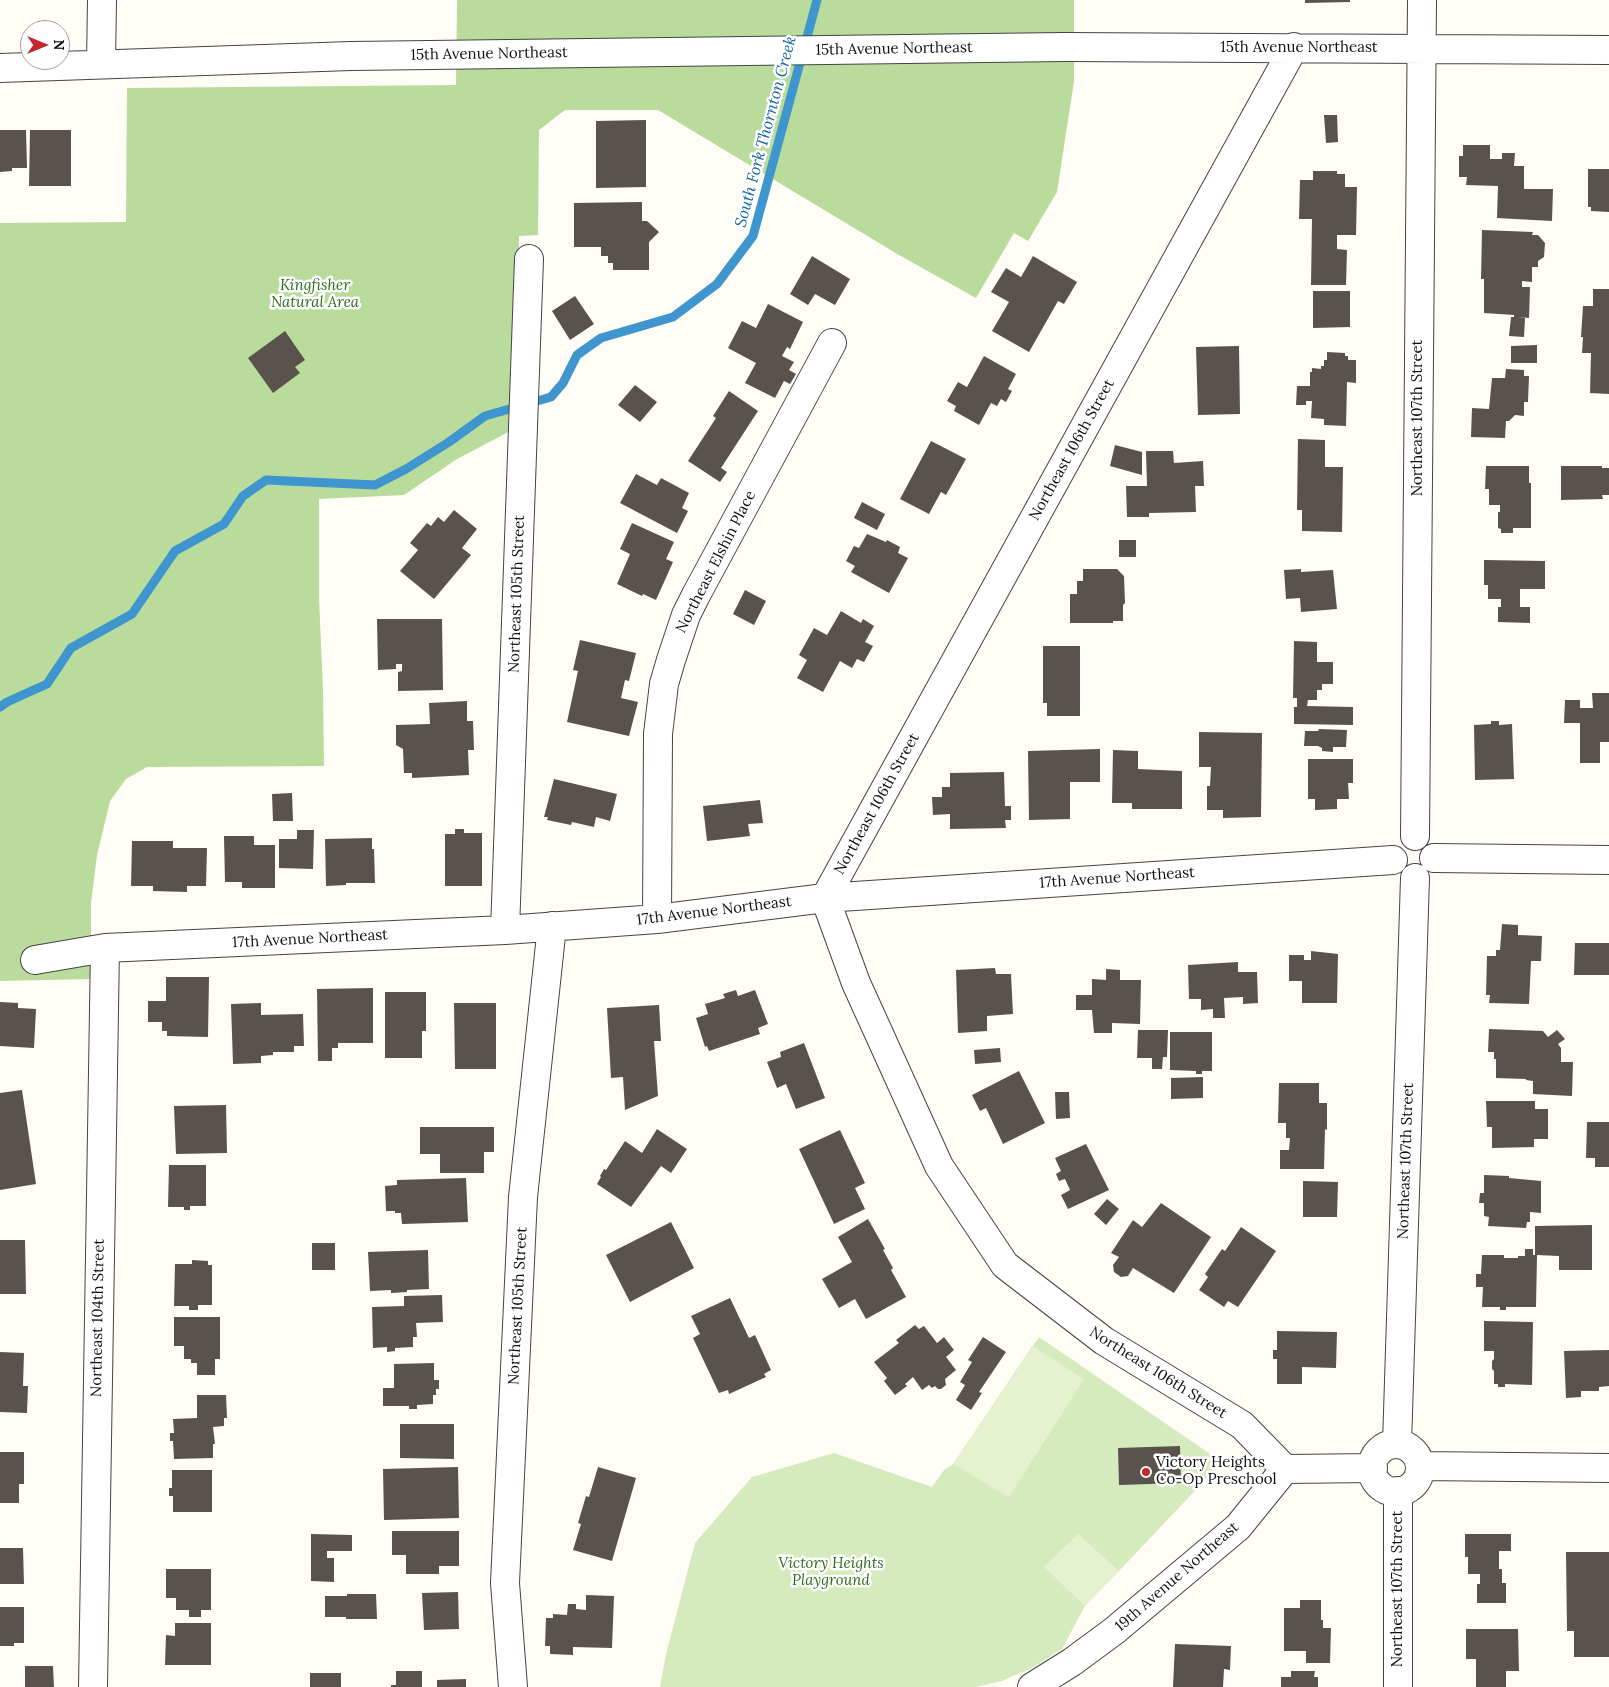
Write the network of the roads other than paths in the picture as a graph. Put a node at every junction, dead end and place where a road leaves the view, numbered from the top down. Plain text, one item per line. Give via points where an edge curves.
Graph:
1 (102, 0) edge
2 (1422, 0) edge
3 (1294, 47) junction
4 (1421, 49) junction
5 (1609, 50) edge
6 (102, 64) junction
7 (0, 68) edge
8 (529, 259) dead end
9 (832, 343) dead end
10 (1415, 836) junction
11 (1434, 858) junction
12 (1393, 860) junction
13 (1609, 860) edge
14 (1415, 878) junction
15 (825, 898) junction
16 (656, 919) junction
17 (552, 926) junction
18 (505, 930) junction
19 (105, 948) junction
20 (35, 960) dead end
21 (1397, 1444) junction
22 (1420, 1466) junction
23 (1373, 1468) junction
24 (1609, 1468) edge
25 (1285, 1469) junction
26 (1398, 1491) junction
27 (92, 1687) edge
28 (513, 1687) edge
29 (1032, 1687) edge
30 (1398, 1687) edge

1 - 6 street
2 - 4 street, Northeast 107th Street
3 - 4 street, 15th Avenue Northeast
3 - 6 street, 15th Avenue Northeast via 363,56
3 - 15 street, Northeast 106th Street
4 - 5 street, 15th Avenue Northeast
4 - 10 street, Northeast 107th Street
6 - 7 street, 15th Avenue Northeast
8 - 18 street, Northeast 105th Street
9 - 16 street, Northeast Elshin Place via 696,595 670,660 658,734
10 - 11 street via 1428,842 1433,848
10 - 12 street via 1399,842
11 - 13 street
11 - 14 street via 1431,869
12 - 14 street via 1399,872
12 - 15 street, 17th Avenue Northeast
14 - 21 street, Northeast 107th Street
15 - 16 street, 17th Avenue Northeast
15 - 25 street, Northeast 106th Street via 856,983 939,1166 1005,1265 1116,1350 1242,1425
16 - 17 street, 17th Avenue Northeast
17 - 18 street, 17th Avenue Northeast
17 - 28 street, Northeast 105th Street via 522,1206 505,1583
18 - 19 street, 17th Avenue Northeast
19 - 20 street, 17th Avenue Northeast
19 - 27 street, Northeast 104th Street
21 - 22 street via 1412,1449
21 - 23 street via 1381,1449
22 - 24 street
22 - 26 street via 1414,1483
23 - 25 street
23 - 26 street via 1375,1479 1381,1486
25 - 29 street, 19th Avenue Northeast via 1238,1527 1114,1631
26 - 30 street, Northeast 107th Street

